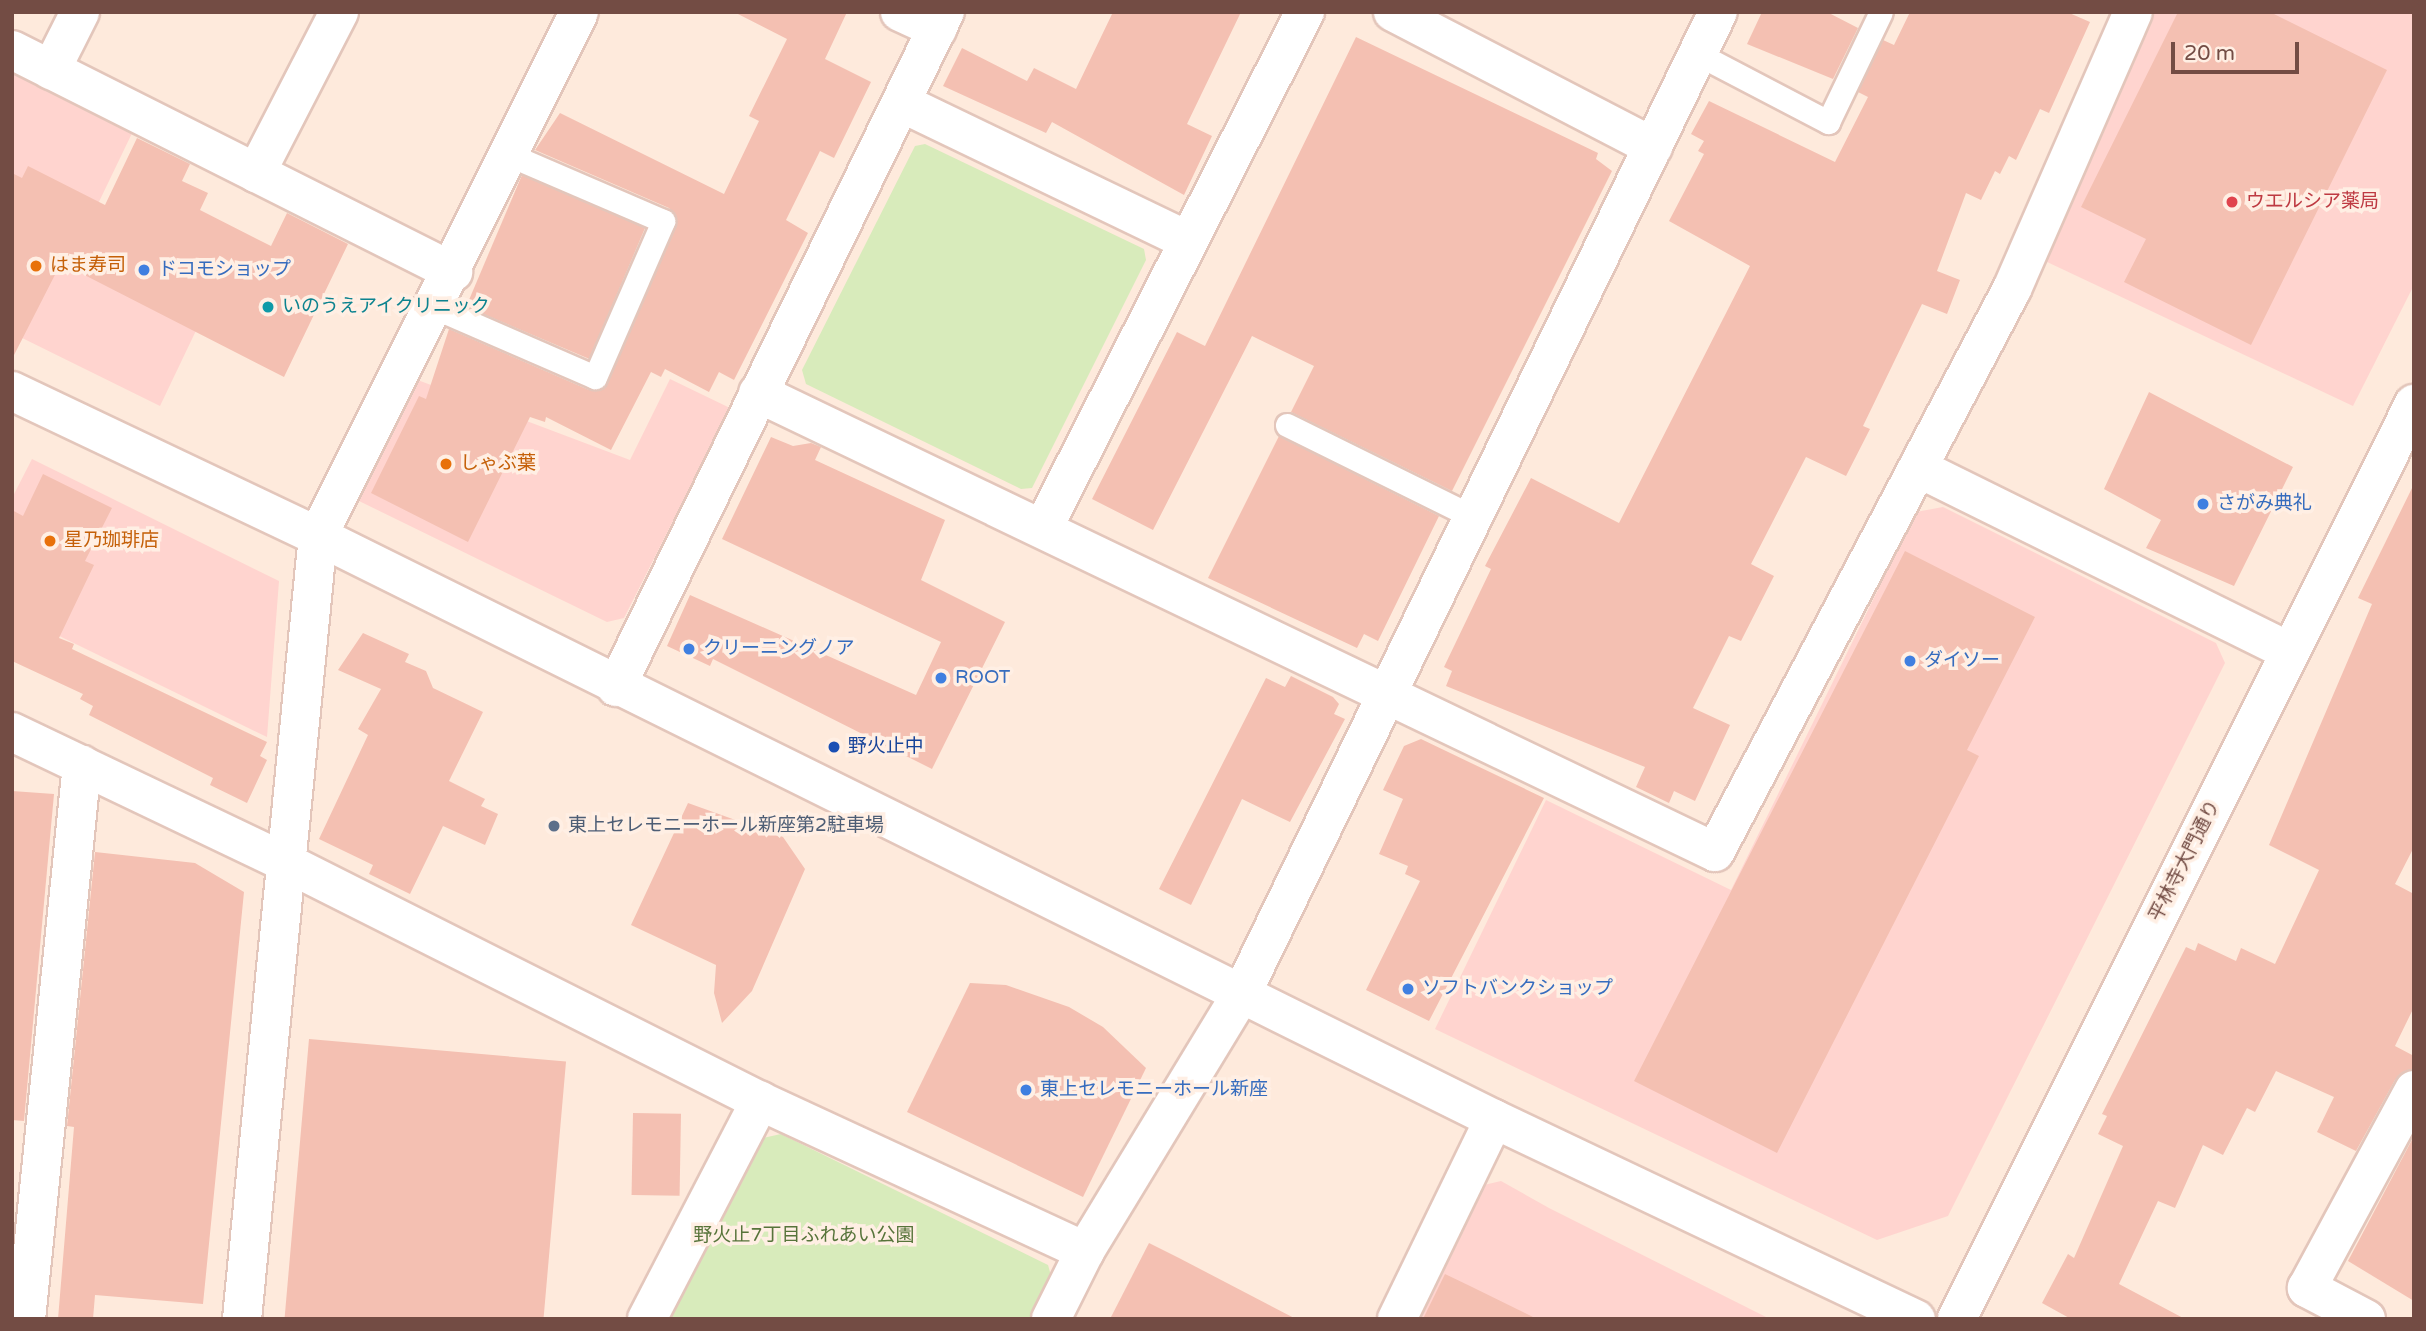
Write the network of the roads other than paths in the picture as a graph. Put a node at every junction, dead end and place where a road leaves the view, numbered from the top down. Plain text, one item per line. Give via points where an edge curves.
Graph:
1 (80, 12) edge
2 (340, 12) edge
3 (579, 12) edge
4 (901, 12) edge
5 (1305, 12) edge
6 (1393, 12) edge
7 (1718, 12) edge
8 (1881, 12) edge
9 (2133, 12) edge
10 (941, 21) edge
11 (12, 50) edge
12 (1698, 54) junction
13 (51, 70) junction
14 (902, 103) junction
15 (1653, 146) junction
16 (510, 155) junction
17 (256, 173) junction
18 (1186, 240) junction
19 (453, 272) junction
20 (436, 308) junction
21 (12, 391) edge
22 (758, 393) junction
23 (2414, 404) edge
24 (1287, 425) dead end
25 (1918, 468) junction
26 (1473, 517) junction
27 (1044, 528) junction
28 (318, 536) junction
29 (2290, 652) junction
30 (616, 687) junction
31 (1387, 695) junction
32 (12, 732) edge
33 (82, 765) junction
34 (283, 861) junction
35 (1242, 993) junction
36 (2414, 1090) edge
37 (760, 1101) junction
38 (1494, 1119) junction
39 (1085, 1251) junction
40 (26, 1319) edge
41 (242, 1319) edge
42 (647, 1319) edge
43 (1051, 1319) edge
44 (1397, 1319) edge
45 (1916, 1319) edge
46 (1957, 1319) edge
47 (2366, 1319) edge

1 - 13 street
2 - 17 street
3 - 16 street
4 - 10 street
5 - 18 street
6 - 15 street
7 - 12 street
8 - 12 lane via 1828,122
9 - 25 street via 2012,289
10 - 14 street
11 - 13 street
12 - 15 street
13 - 17 street
14 - 18 street
14 - 22 street
15 - 26 street
16 - 19 street
16 - 20 lane via 663,221 595,377
17 - 19 street
18 - 27 street
19 - 20 street
20 - 28 street
21 - 28 street
22 - 27 street
22 - 30 street
23 - 29 street, 平林寺大門通り
24 - 26 lane
25 - 29 street
25 - 31 street via 1715,852
26 - 31 street
27 - 31 street
28 - 30 street
28 - 34 street
29 - 46 street, 平林寺大門通り
30 - 35 street
31 - 35 street
32 - 33 street
33 - 34 street
33 - 40 street
34 - 37 street
34 - 41 street
35 - 38 street
35 - 39 street
36 - 47 street via 2307,1288
37 - 39 street
37 - 42 street
38 - 44 street
38 - 45 street
39 - 43 street

